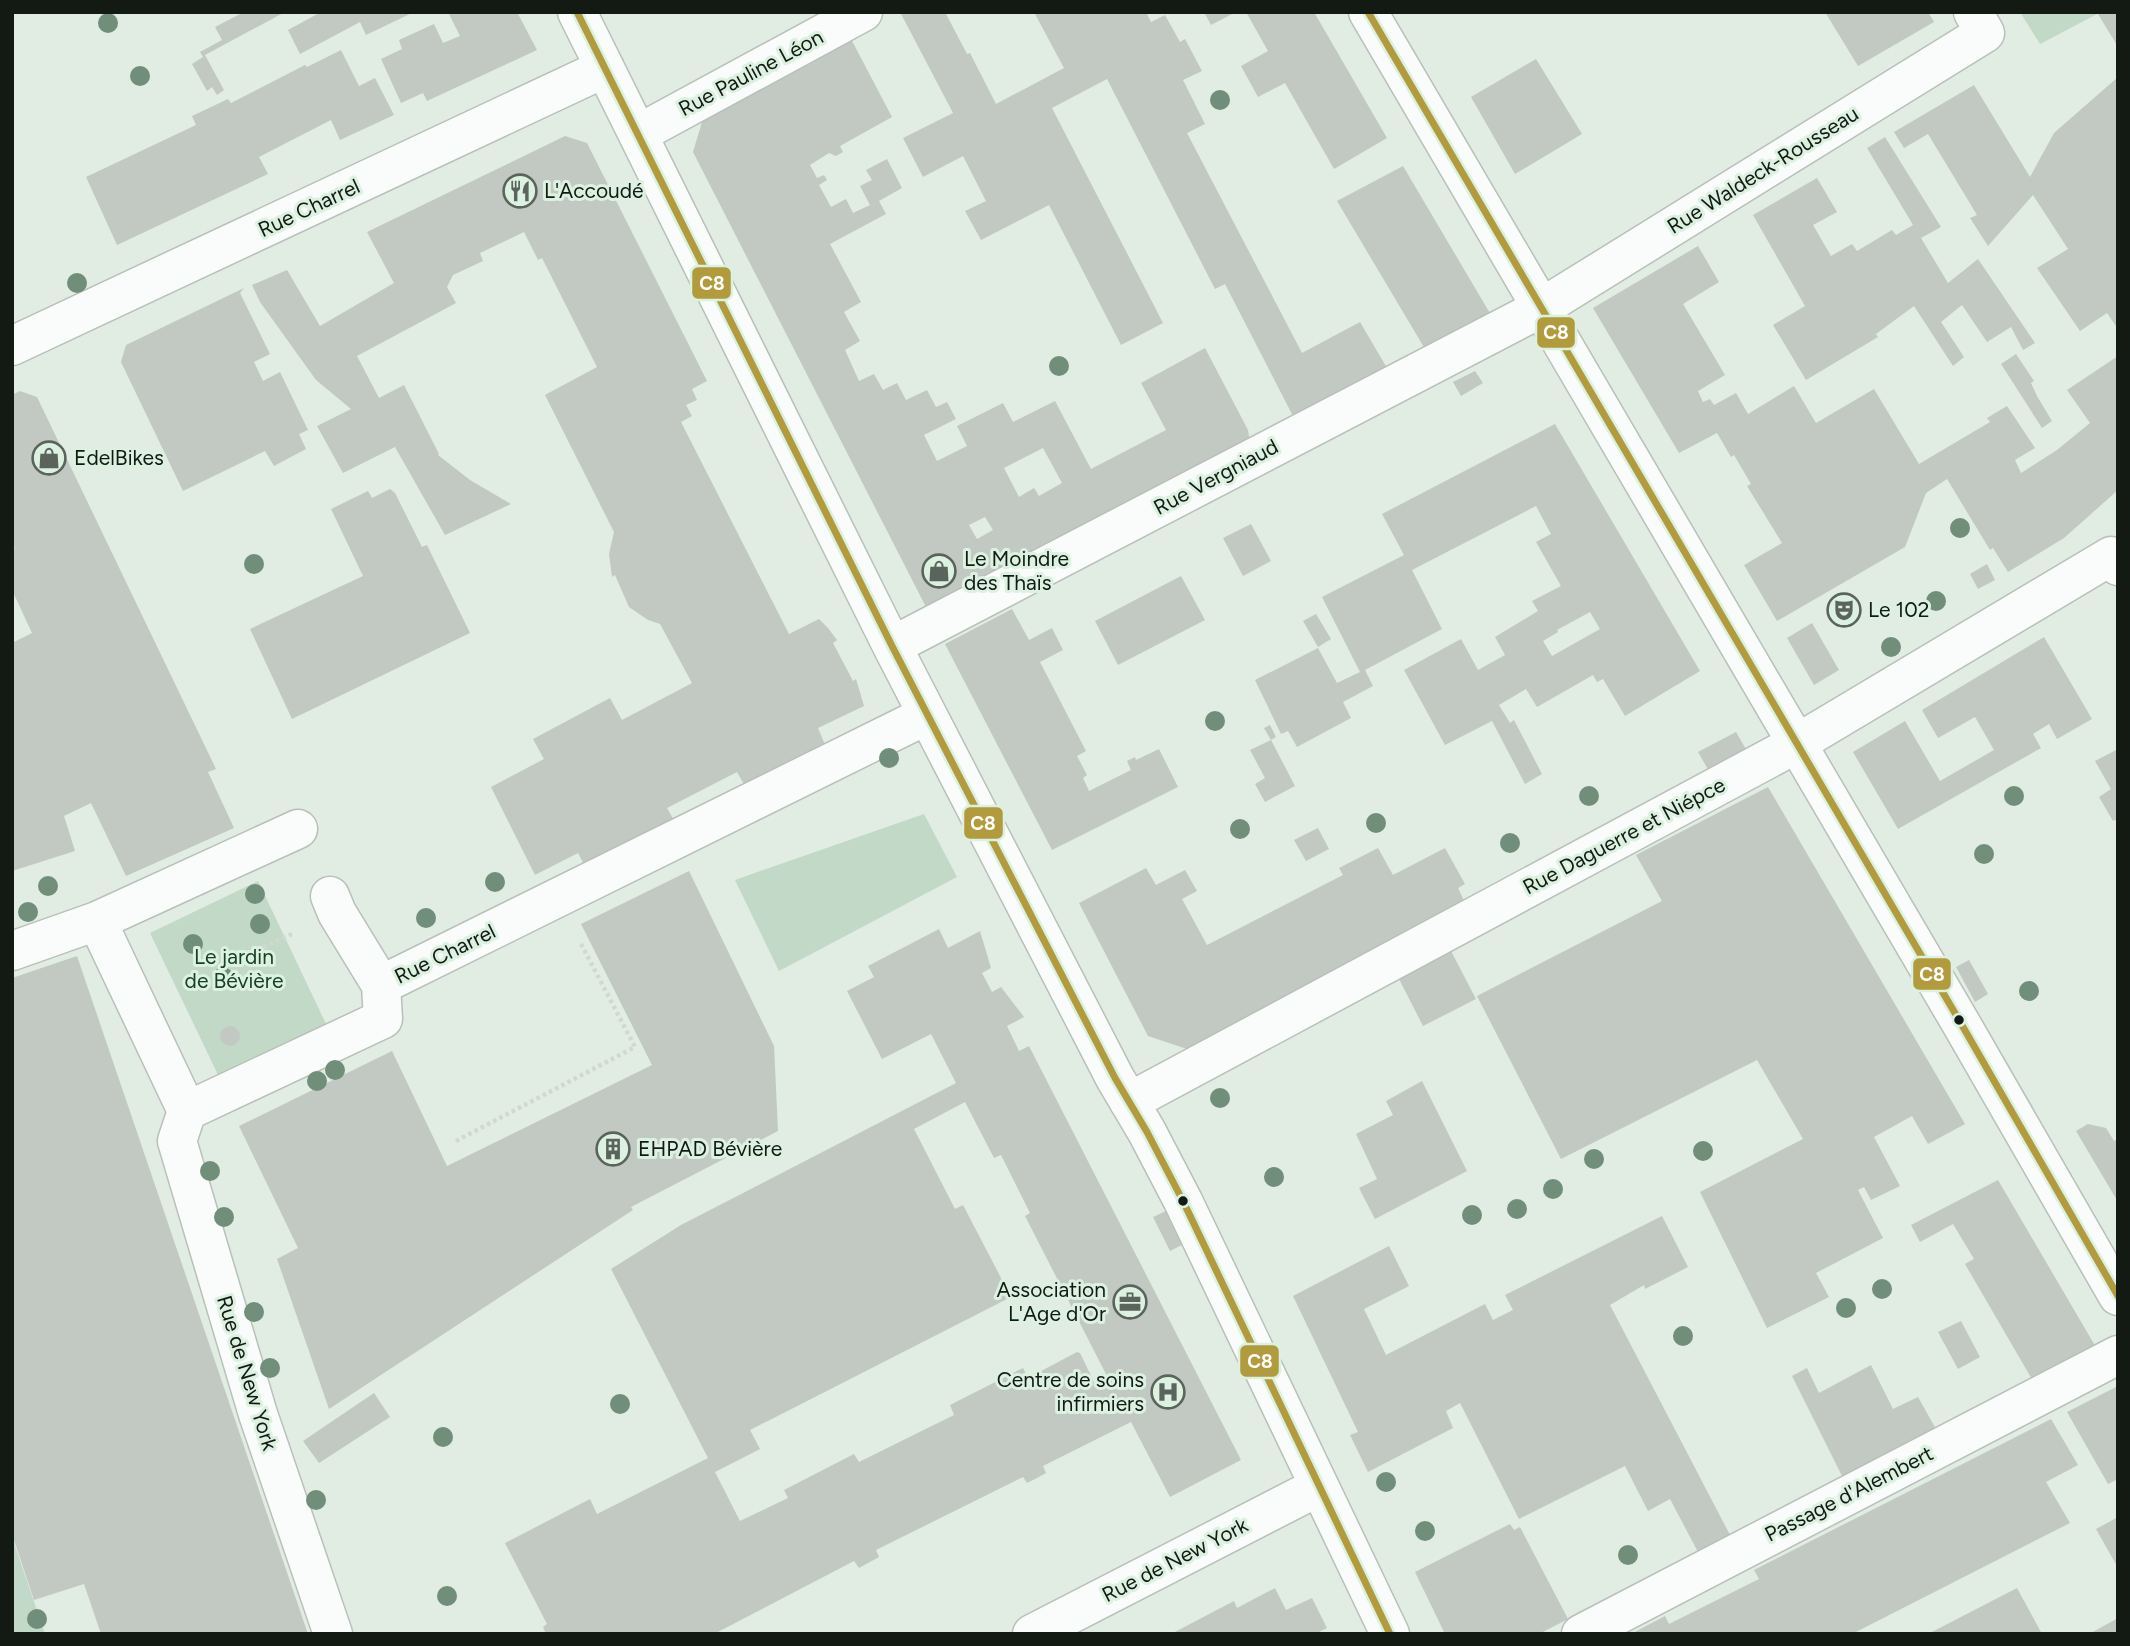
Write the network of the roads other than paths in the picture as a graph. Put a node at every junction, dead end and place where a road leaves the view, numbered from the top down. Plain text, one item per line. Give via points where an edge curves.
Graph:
1 (577, 12) edge
2 (863, 12) edge
3 (1368, 12) edge
4 (1979, 22) edge
5 (605, 68) junction
6 (638, 134) junction
7 (1541, 308) junction
8 (12, 346) edge
9 (2115, 561) edge
10 (892, 646) junction
11 (927, 715) junction
12 (1796, 744) junction
13 (298, 829) dead end
14 (334, 904) dead end
15 (97, 921) junction
16 (12, 951) edge
17 (382, 985) junction
18 (1129, 1102) junction
19 (187, 1111) junction
20 (2118, 1296) edge
21 (2118, 1355) edge
22 (1318, 1487) junction
23 (333, 1634) edge
24 (1032, 1634) edge
25 (1390, 1634) edge
26 (1581, 1634) edge

1 - 5 street
2 - 6 street, Rue Pauline Léon
3 - 7 street
4 - 7 street, Rue Waldeck-Rousseau
5 - 6 street
5 - 8 street, Rue Charrel
6 - 10 street
7 - 10 street, Rue Vergniaud
7 - 12 street
9 - 12 street, Rue Daguerre et Niépce
10 - 11 street
11 - 17 street, Rue Charrel
11 - 18 street
12 - 18 street, Rue Daguerre et Niépce
12 - 20 street
13 - 15 street
14 - 17 street
15 - 16 street
15 - 19 street
17 - 19 street, Rue Charrel via 383,1019
18 - 22 street via 1183,1201
19 - 23 street, Rue de New York via 177,1140 258,1414
21 - 26 street, Passage d'Alembert
22 - 24 street, Rue de New York
22 - 25 street

